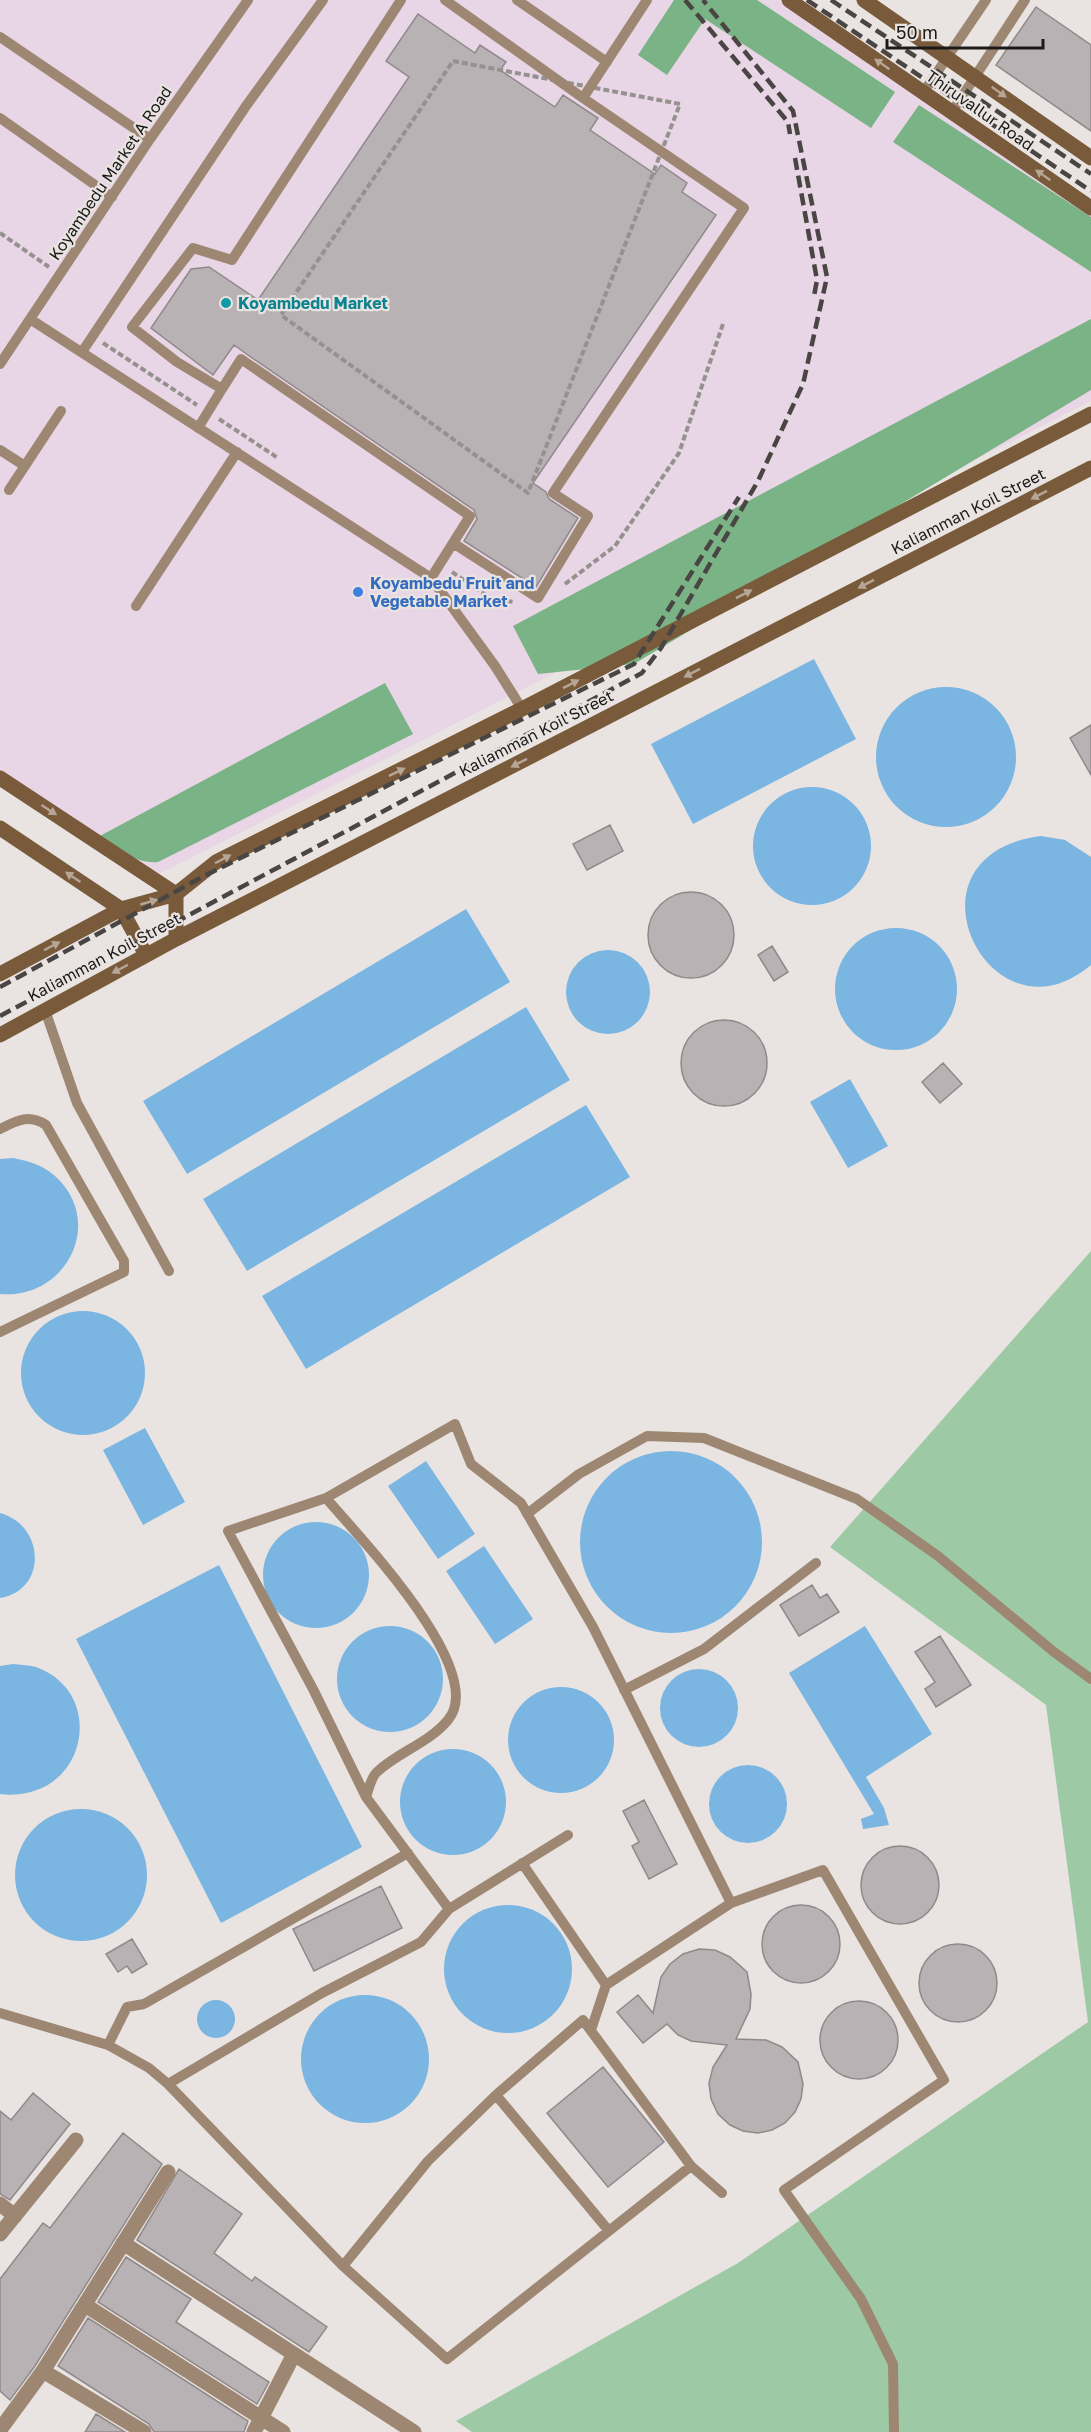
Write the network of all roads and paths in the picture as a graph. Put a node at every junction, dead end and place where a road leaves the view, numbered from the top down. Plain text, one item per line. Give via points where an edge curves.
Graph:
1 (248, 0) edge
2 (323, 0) edge
3 (401, 0) edge
4 (445, 0) edge
5 (517, 0) edge
6 (647, 0) edge
7 (789, 0) edge
8 (864, 0) edge
9 (986, 0) edge
10 (1025, 0) edge
11 (457, 4) edge
12 (0, 37) edge
13 (950, 57) junction
14 (607, 62) junction
15 (976, 76) junction
16 (924, 93) junction
17 (583, 98) junction
18 (680, 104) joint
19 (952, 112) junction
20 (0, 118) edge
21 (150, 139) junction
22 (1091, 158) edge
23 (112, 197) junction
24 (1091, 208) edge
25 (0, 233) edge
26 (52, 270) dead end
27 (30, 319) junction
28 (82, 352) junction
29 (0, 364) edge
30 (222, 389) junction
31 (61, 411) dead end
32 (1091, 414) edge
33 (198, 428) junction
34 (0, 450) edge
35 (237, 452) junction
36 (25, 466) junction
37 (1091, 468) edge
38 (9, 490) dead end
39 (453, 543) junction
40 (431, 578) junction
41 (136, 606) dead end
42 (522, 709) junction
43 (0, 778) edge
44 (0, 828) edge
45 (176, 894) junction
46 (121, 909) junction
47 (176, 939) junction
48 (146, 955) junction
49 (0, 974) edge
50 (45, 1010) junction
51 (0, 1035) edge
52 (0, 1129) edge
53 (169, 1271) dead end
54 (0, 1332) edge
55 (327, 1498) junction
56 (527, 1514) junction
57 (816, 1563) dead end
58 (1091, 1679) edge
59 (624, 1690) junction
60 (366, 1797) junction
61 (568, 1835) dead end
62 (408, 1853) junction
63 (522, 1863) junction
64 (731, 1903) junction
65 (449, 1909) junction
66 (606, 1985) junction
67 (0, 2013) edge
68 (591, 2030) junction
69 (108, 2045) junction
70 (168, 2084) junction
71 (496, 2095) junction
72 (76, 2140) dead end
73 (691, 2166) junction
74 (168, 2172) dead end
75 (722, 2193) dead end
76 (0, 2204) edge
77 (15, 2216) junction
78 (609, 2231) junction
79 (0, 2234) edge
80 (123, 2243) junction
81 (343, 2266) junction
82 (85, 2305) junction
83 (294, 2354) junction
84 (43, 2371) junction
85 (261, 2418) junction
86 (4, 2428) edge
87 (144, 2432) edge
88 (254, 2432) edge
89 (284, 2432) edge
90 (414, 2432) edge
91 (894, 2432) edge

1 - 21 lane, Koyambedu Market A Road
2 - 28 lane via 246,106
3 - 30 lane via 232,260 193,248 132,327 177,362
4 - 11 lane
5 - 14 lane
6 - 14 lane
16 -> 7 main road, Thiruvallur Road
8 - 13 main road
9 - 13 lane
10 - 15 lane
11 - 17 lane
12 - 21 lane
13 - 15 main road
13 - 16 lane
14 - 17 lane
15 - 19 lane
15 -> 22 main road
16 - 19 main road, Thiruvallur Road
17 - 39 lane via 744,208 553,493 588,516 538,598
18 - 18 path via 528,493 281,315 453,62
24 -> 19 main road, Thiruvallur Road
20 - 23 lane
21 - 23 lane, Koyambedu Market A Road
23 - 27 lane, Koyambedu Market A Road
25 - 26 path
27 - 28 lane
27 - 29 lane, Koyambedu Market A Road
28 - 33 lane
30 - 33 lane
30 - 39 lane via 241,359 470,516
31 - 36 lane
42 -> 32 main road, Kaliamman Koil Street
33 - 35 lane
34 - 36 lane
35 - 40 lane
35 - 41 lane
36 - 38 lane
37 -> 47 main road, Kaliamman Koil Street
39 - 40 lane
40 - 42 lane
45 -> 42 main road, Kaliamman Koil Street via 216,862
43 -> 45 main road
46 -> 44 main road
46 -> 45 main road, Kaliamman Koil Street
45 - 47 main road
46 - 48 main road
49 -> 46 main road, Kaliamman Koil Street
47 - 48 main road, Kaliamman Koil Street
48 -> 50 main road, Kaliamman Koil Street
50 - 51 main road, Kaliamman Koil Street
50 - 53 lane via 77,1103
52 - 54 lane via 27,1118 46,1125 124,1261 124,1272
55 - 56 lane via 454,1424 471,1464 521,1503
55 - 60 lane via 399,1584 444,1650 458,1694 449,1719 419,1745 376,1772
55 - 60 lane via 228,1531
56 - 58 lane via 579,1474 647,1436 704,1438 857,1499 938,1556
56 - 59 lane via 593,1627
57 - 59 lane via 704,1649
59 - 64 lane
60 - 62 lane
61 - 63 lane
62 - 65 lane
62 - 69 lane via 144,2004 127,2007
63 - 65 lane
63 - 66 lane
64 - 66 lane
64 - 91 lane via 823,1870 944,2080 784,2190 861,2299 893,2364
65 - 70 lane via 421,1942 322,1993
66 - 68 lane
67 - 69 lane
68 - 71 lane via 583,2020
68 - 73 lane
69 - 70 lane via 149,2068
70 - 81 lane
71 - 78 lane
71 - 81 lane via 428,2161
72 - 77 street
73 - 75 lane
73 - 78 lane
74 - 80 street
76 - 77 street
77 - 79 street
78 - 81 lane via 447,2359
80 - 82 street
80 - 83 street
82 - 84 street
82 - 85 street
83 - 85 street
83 - 90 street
84 - 86 street
84 - 87 street
85 - 88 street
85 - 89 street

